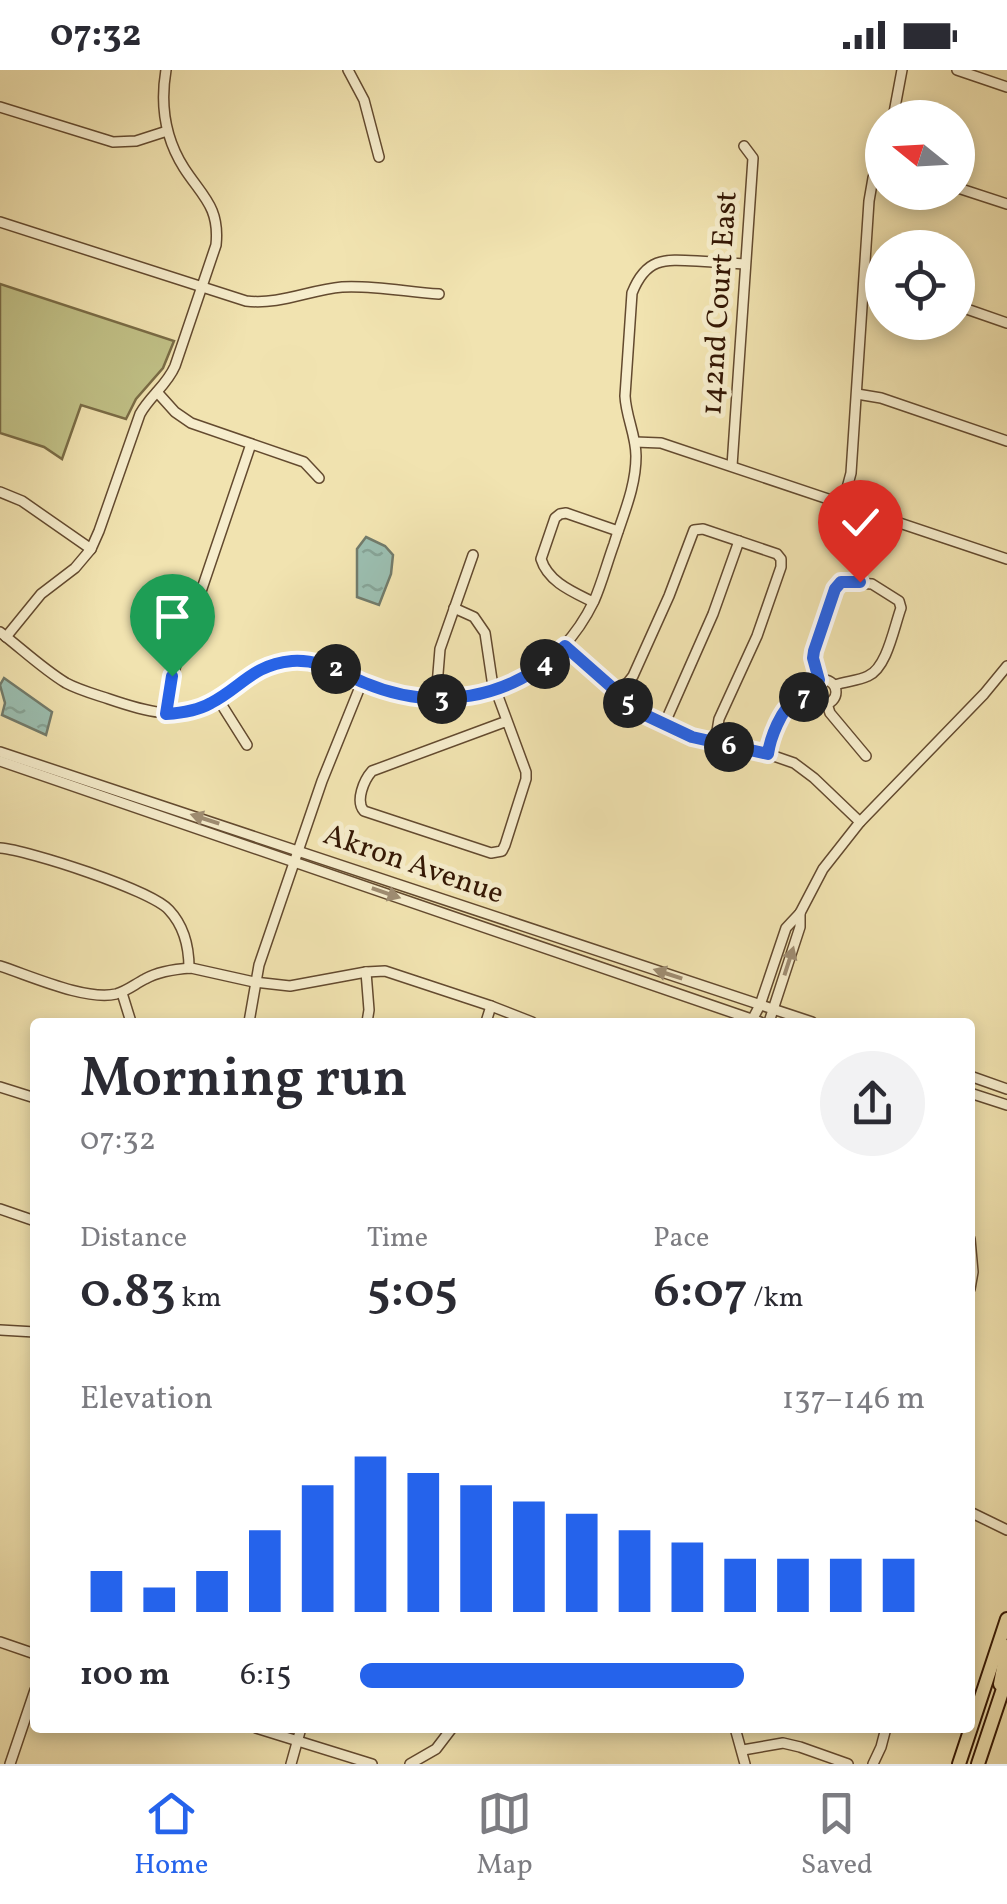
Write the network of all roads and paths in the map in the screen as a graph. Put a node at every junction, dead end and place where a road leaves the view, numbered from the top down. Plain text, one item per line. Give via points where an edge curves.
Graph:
1 (166, 70) edge
2 (348, 70) edge
3 (902, 70) edge
4 (957, 70) edge
5 (1007, 87) edge
6 (896, 100) edge
7 (0, 107) edge
8 (167, 131) junction
9 (744, 146) dead end
10 (379, 157) dead end
11 (975, 194) edge
12 (1007, 204) edge
13 (0, 222) edge
14 (745, 264) junction
15 (865, 279) edge
16 (202, 288) junction
17 (438, 294) dead end
18 (975, 312) edge
19 (1007, 323) edge
20 (157, 392) junction
21 (857, 394) junction
22 (1007, 440) edge
23 (634, 442) junction
24 (251, 444) junction
25 (732, 466) junction
26 (320, 478) dead end
27 (0, 492) edge
28 (843, 504) junction
29 (618, 531) junction
30 (739, 540) junction
31 (91, 549) junction
32 (473, 555) dead end
33 (1007, 559) edge
34 (593, 602) junction
35 (454, 608) junction
36 (3, 635) edge
37 (565, 646) junction
38 (1007, 666) edge
39 (819, 680) junction
40 (362, 682) junction
41 (835, 685) junction
42 (496, 690) junction
43 (618, 695) junction
44 (812, 695) junction
45 (436, 698) junction
46 (218, 699) junction
47 (828, 704) junction
48 (166, 714) junction
49 (507, 721) junction
50 (664, 725) junction
51 (714, 743) junction
52 (247, 745) dead end
53 (0, 752) edge
54 (768, 754) junction
55 (866, 756) dead end
56 (0, 761) edge
57 (860, 822) junction
58 (0, 848) edge
59 (298, 850) junction
60 (294, 862) junction
61 (800, 912) junction
62 (0, 966) edge
63 (188, 968) junction
64 (366, 972) junction
65 (254, 982) junction
66 (122, 992) junction
67 (760, 1005) junction
68 (491, 1006) junction
69 (773, 1009) junction
70 (130, 1018) edge
71 (250, 1018) edge
72 (368, 1018) edge
73 (487, 1018) edge
74 (522, 1018) edge
75 (746, 1018) edge
76 (756, 1018) edge
77 (771, 1018) edge
78 (800, 1018) edge
79 (975, 1078) edge
80 (0, 1087) edge
81 (1007, 1089) edge
82 (30, 1096) edge
83 (975, 1097) edge
84 (1007, 1105) edge
85 (0, 1208) edge
86 (30, 1219) edge
87 (0, 1330) edge
88 (30, 1332) edge
89 (975, 1514) edge
90 (1007, 1530) edge
91 (1007, 1620) edge
92 (0, 1642) edge
93 (1007, 1646) edge
94 (30, 1652) edge
95 (1007, 1677) edge
96 (30, 1705) edge
97 (996, 1711) junction
98 (975, 1716) edge
99 (275, 1733) edge
100 (299, 1733) edge
101 (448, 1733) edge
102 (737, 1733) edge
103 (885, 1733) edge
104 (969, 1733) edge
105 (298, 1739) junction
106 (743, 1750) junction
107 (429, 1754) junction
108 (10, 1764) edge
109 (292, 1764) edge
110 (372, 1764) edge
111 (410, 1764) edge
112 (436, 1764) edge
113 (746, 1764) edge
114 (848, 1764) edge
115 (873, 1764) edge
116 (959, 1764) edge
117 (978, 1764) edge

1 - 8 street
2 - 10 street via 364,100
3 - 6 street
4 - 5 street
7 - 8 street via 114,142
8 - 16 street via 217,226
9 - 14 street, 142nd Court East via 753,158
11 - 12 street
13 - 16 street
14 - 23 street via 670,259 637,281 625,396
14 - 25 street, 142nd Court East
15 - 21 street
16 - 17 street via 262,302 349,287
16 - 20 street via 172,373
18 - 19 street
20 - 24 street via 185,420
20 - 31 street via 137,421
21 - 22 street
21 - 28 street
23 - 25 street via 661,443
23 - 29 street via 634,481
24 - 26 street via 304,462
24 - 48 street via 172,676
25 - 28 street
27 - 31 street
28 - 33 street
29 - 34 street
29 - 34 street via 566,513 555,518 542,565
30 - 43 street via 703,528 690,534 669,596
30 - 50 street
30 - 51 street via 777,554 781,567
31 - 36 street
32 - 35 street
34 - 37 street
35 - 42 street via 474,617 485,633
35 - 45 street via 438,660
36 - 48 street via 76,688
37 - 42 street
37 - 43 street
38 - 57 street
39 - 41 street
39 - 41 street via 814,651 835,589 841,582 872,584 900,608 882,665 866,678
39 - 44 street
40 - 45 street
40 - 46 street via 324,664 290,662 255,672
40 - 59 street
41 - 47 street
42 - 45 street
42 - 49 street
43 - 50 street
44 - 47 street
44 - 54 street via 787,708
46 - 48 street
46 - 52 street
47 - 55 street
49 - 49 street via 372,771 360,807 490,853 502,851 526,779
50 - 51 street
51 - 54 street
59 -> 53 street, Akron Avenue
54 - 57 street via 814,778
56 - 60 street, Akron Avenue
57 - 61 street
58 - 63 street via 162,904 181,927
59 - 60 street
67 -> 59 street, Akron Avenue
60 - 65 street
60 -> 75 street, Akron Avenue
61 - 67 street via 786,928
69 -> 61 street
62 - 66 street via 89,994
63 - 65 street
63 - 66 street via 154,975
64 - 65 street via 290,986
64 - 68 street via 396,973
64 - 72 street
65 - 71 street
66 - 70 street
67 - 69 street, Akron Avenue
67 - 76 street
68 - 73 street
68 - 74 street
69 - 77 street
69 - 78 street, Akron Avenue
79 - 81 street
80 - 82 street
83 - 84 street
85 - 86 street
87 - 88 street
89 - 90 street
91 - 98 highway
92 - 94 street
93 - 97 highway
95 - 97 highway
96 - 108 street
97 - 117 highway
99 - 105 street
100 - 105 street
101 - 107 street
102 - 106 street
103 - 115 street
104 - 116 highway
105 - 109 street
105 - 110 street
106 - 113 street
106 - 114 street via 783,1743
107 - 111 street
107 - 112 street

